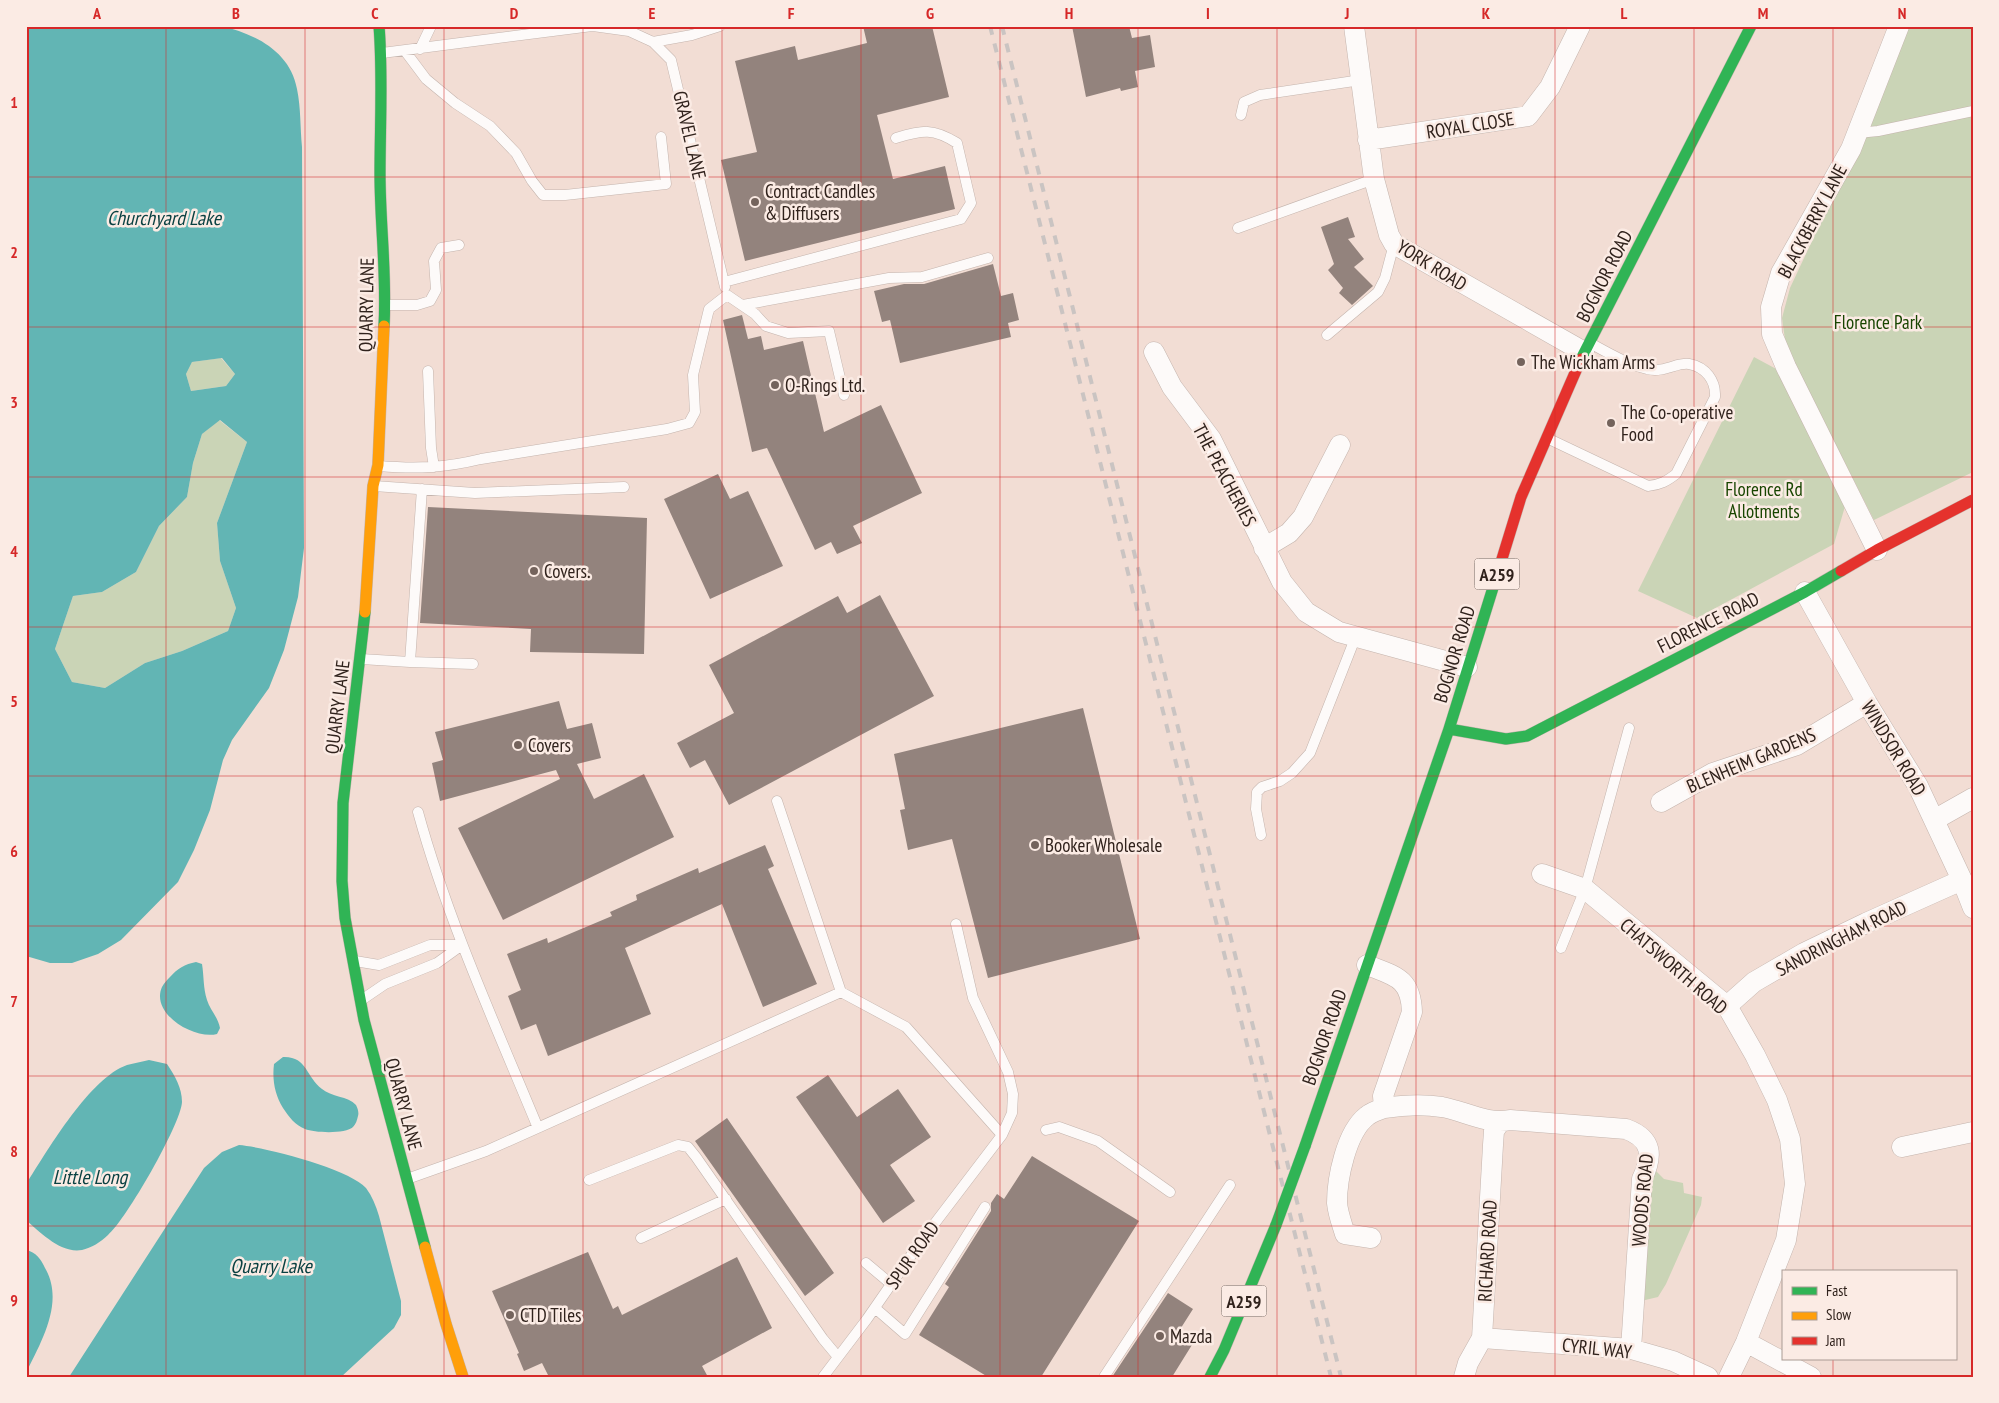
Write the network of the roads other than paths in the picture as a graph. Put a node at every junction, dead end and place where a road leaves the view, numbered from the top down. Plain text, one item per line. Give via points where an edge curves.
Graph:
1 (379, 26) edge
2 (431, 26) edge
3 (593, 26) edge
4 (720, 26) edge
5 (1354, 26) edge
6 (1580, 26) edge
7 (1751, 26) edge
8 (1899, 26) edge
9 (622, 28) edge
10 (545, 29) edge
11 (653, 42) junction
12 (420, 49) junction
13 (405, 51) junction
14 (381, 54) junction
15 (1361, 80) junction
16 (1973, 111) edge
17 (1241, 115) dead end
18 (1858, 133) junction
19 (661, 138) dead end
20 (896, 138) dead end
21 (1368, 140) junction
22 (1374, 178) junction
23 (1238, 228) dead end
24 (1394, 244) junction
25 (459, 245) dead end
26 (988, 258) dead end
27 (724, 282) junction
28 (727, 295) junction
29 (743, 305) junction
30 (385, 306) junction
31 (1327, 335) dead end
32 (1587, 348) junction
33 (1154, 352) dead end
34 (428, 371) dead end
35 (844, 394) dead end
36 (1547, 438) junction
37 (1340, 445) dead end
38 (378, 465) junction
39 (434, 467) junction
40 (372, 486) junction
41 (624, 487) dead end
42 (422, 489) junction
43 (1973, 500) edge
44 (1264, 548) junction
45 (1877, 550) junction
46 (1805, 592) junction
47 (1356, 636) junction
48 (360, 659) junction
49 (410, 662) junction
50 (473, 664) dead end
51 (1467, 667) junction
52 (1867, 703) junction
53 (1629, 728) dead end
54 (1449, 729) junction
55 (1973, 798) edge
56 (777, 801) dead end
57 (1661, 802) dead end
58 (418, 812) dead end
59 (1934, 820) junction
60 (1261, 835) dead end
61 (1542, 874) dead end
62 (1962, 880) junction
63 (1585, 890) junction
64 (1973, 908) edge
65 (956, 924) dead end
66 (462, 945) junction
67 (1561, 948) dead end
68 (352, 960) junction
69 (1367, 965) junction
70 (841, 992) junction
71 (360, 1001) junction
72 (1727, 1006) junction
73 (1384, 1108) junction
74 (1500, 1122) junction
75 (538, 1128) junction
76 (1046, 1130) dead end
77 (1973, 1132) edge
78 (1002, 1134) junction
79 (1902, 1147) dead end
80 (406, 1179) junction
81 (589, 1180) dead end
82 (1230, 1185) dead end
83 (1170, 1192) dead end
84 (726, 1199) junction
85 (984, 1207) dead end
86 (641, 1238) dead end
87 (1372, 1238) dead end
88 (866, 1263) dead end
89 (1778, 1271) edge
90 (891, 1284) junction
91 (875, 1308) junction
92 (1482, 1338) junction
93 (1746, 1342) junction
94 (1631, 1349) junction
95 (838, 1357) junction
96 (463, 1377) edge
97 (823, 1377) edge
98 (1104, 1377) edge
99 (1210, 1377) edge
100 (1464, 1377) edge
101 (1708, 1377) edge
102 (1729, 1377) edge
103 (1811, 1377) edge

1 - 14 street, QUARRY LANE
2 - 12 lane
3 - 9 lane, GRAVEL LANE
3 - 10 lane, GRAVEL LANE
4 - 11 lane
5 - 15 street, YORK ROAD
6 - 21 street, ROYAL CLOSE via 1550,87 1528,116
7 - 32 street, BOGNOR ROAD / A259
8 - 18 street, BLACKBERRY LANE
9 - 11 lane, GRAVEL LANE
10 - 12 lane, GRAVEL LANE
11 - 27 lane, GRAVEL LANE via 671,60
12 - 13 lane, GRAVEL LANE
13 - 14 lane, GRAVEL LANE
13 - 19 lane via 426,79 490,126 516,152 543,195 666,184
14 - 30 street, QUARRY LANE via 380,176
15 - 17 lane via 1260,95 1244,102
15 - 21 street, YORK ROAD
16 - 18 lane
18 - 45 street, BLACKBERRY LANE via 1781,273 1771,307 1772,334
20 - 27 lane via 918,132 941,133 957,143 971,203 961,219
21 - 22 street, YORK ROAD
22 - 23 lane
22 - 24 street, YORK ROAD via 1388,235
24 - 31 lane via 1378,292
24 - 32 street, YORK ROAD
25 - 30 lane via 441,248 434,261 436,290 430,301 417,305
26 - 29 lane via 922,277 889,278
27 - 28 lane, GRAVEL LANE
28 - 29 lane
28 - 39 lane via 709,309 693,375 694,412 689,422 667,429
29 - 35 lane via 766,326 788,333 829,331
30 - 38 street, QUARRY LANE
32 - 36 street, BOGNOR ROAD / A259
32 - 36 lane via 1648,369 1661,370 1689,364 1712,378 1715,397 1676,474 1654,486
33 - 44 street, THE PEACHERIES via 1172,387 1211,439
34 - 39 lane
36 - 51 street, BOGNOR ROAD / A259 via 1521,497
37 - 44 street, THE PEACHERIES via 1303,518 1289,533
38 - 39 lane via 414,469
38 - 40 street, QUARRY LANE
40 - 42 lane
40 - 48 street, QUARRY LANE
41 - 42 lane via 475,493
42 - 49 lane
43 - 45 street, FLORENCE ROAD
44 - 47 street, THE PEACHERIES via 1282,582 1306,612 1339,632
45 - 46 street, FLORENCE ROAD
46 - 52 street, WINDSOR ROAD
46 - 54 street, FLORENCE ROAD via 1526,736 1506,739
47 - 51 street, THE PEACHERIES
47 - 60 lane via 1310,753 1292,773 1257,792 1256,809
48 - 49 lane
48 - 68 street, QUARRY LANE via 343,803 342,881
49 - 50 lane
51 - 54 street, BOGNOR ROAD / A259
52 - 57 street, BLENHEIM GARDENS via 1797,744 1713,772
52 - 59 street, WINDSOR ROAD via 1918,786
53 - 63 lane
54 - 69 street, BOGNOR ROAD / A259
55 - 59 street
56 - 70 lane
58 - 66 lane
59 - 62 street, WINDSOR ROAD
61 - 63 street, CHATSWORTH ROAD
62 - 64 street, WINDSOR ROAD
62 - 72 street, SANDRINGHAM ROAD via 1804,953 1754,982
63 - 67 lane
63 - 72 street, CHATSWORTH ROAD
65 - 78 lane, SPUR ROAD via 973,998 1008,1072 1013,1094 1012,1113
66 - 68 lane via 430,945 379,965
66 - 71 lane via 437,963 385,984
66 - 75 lane
68 - 71 street, QUARRY LANE
69 - 73 street via 1401,980 1411,1002 1412,1012 1383,1096
69 - 99 street, BOGNOR ROAD / A259, bridge via 1276,1225
70 - 75 lane
70 - 78 lane via 906,1027
71 - 80 street, QUARRY LANE
72 - 89 street, CHATSWORTH ROAD via 1777,1100 1790,1139 1795,1184
73 - 74 street via 1424,1105
73 - 87 street via 1367,1116 1356,1128 1338,1190 1337,1205 1345,1234
74 - 92 street, RICHARD ROAD via 1494,1131
74 - 94 street, WOODS ROAD via 1510,1120 1626,1129 1642,1138 1647,1146 1649,1160 1642,1180
75 - 80 lane via 486,1151
76 - 83 lane via 1059,1128 1098,1141
77 - 79 street
78 - 90 lane, SPUR ROAD
80 - 96 street, QUARRY LANE
81 - 84 lane via 678,1146 688,1147
82 - 98 lane
84 - 86 lane
84 - 95 lane
85 - 91 lane via 905,1334
88 - 90 lane
89 - 93 street, CHATSWORTH ROAD
90 - 91 lane, SPUR ROAD
91 - 95 lane, SPUR ROAD
92 - 94 street, CYRIL WAY
92 - 100 street, RICHARD ROAD
93 - 102 street, CHATSWORTH ROAD
93 - 103 street
94 - 101 street, CYRIL WAY via 1673,1361
95 - 97 lane, SPUR ROAD

